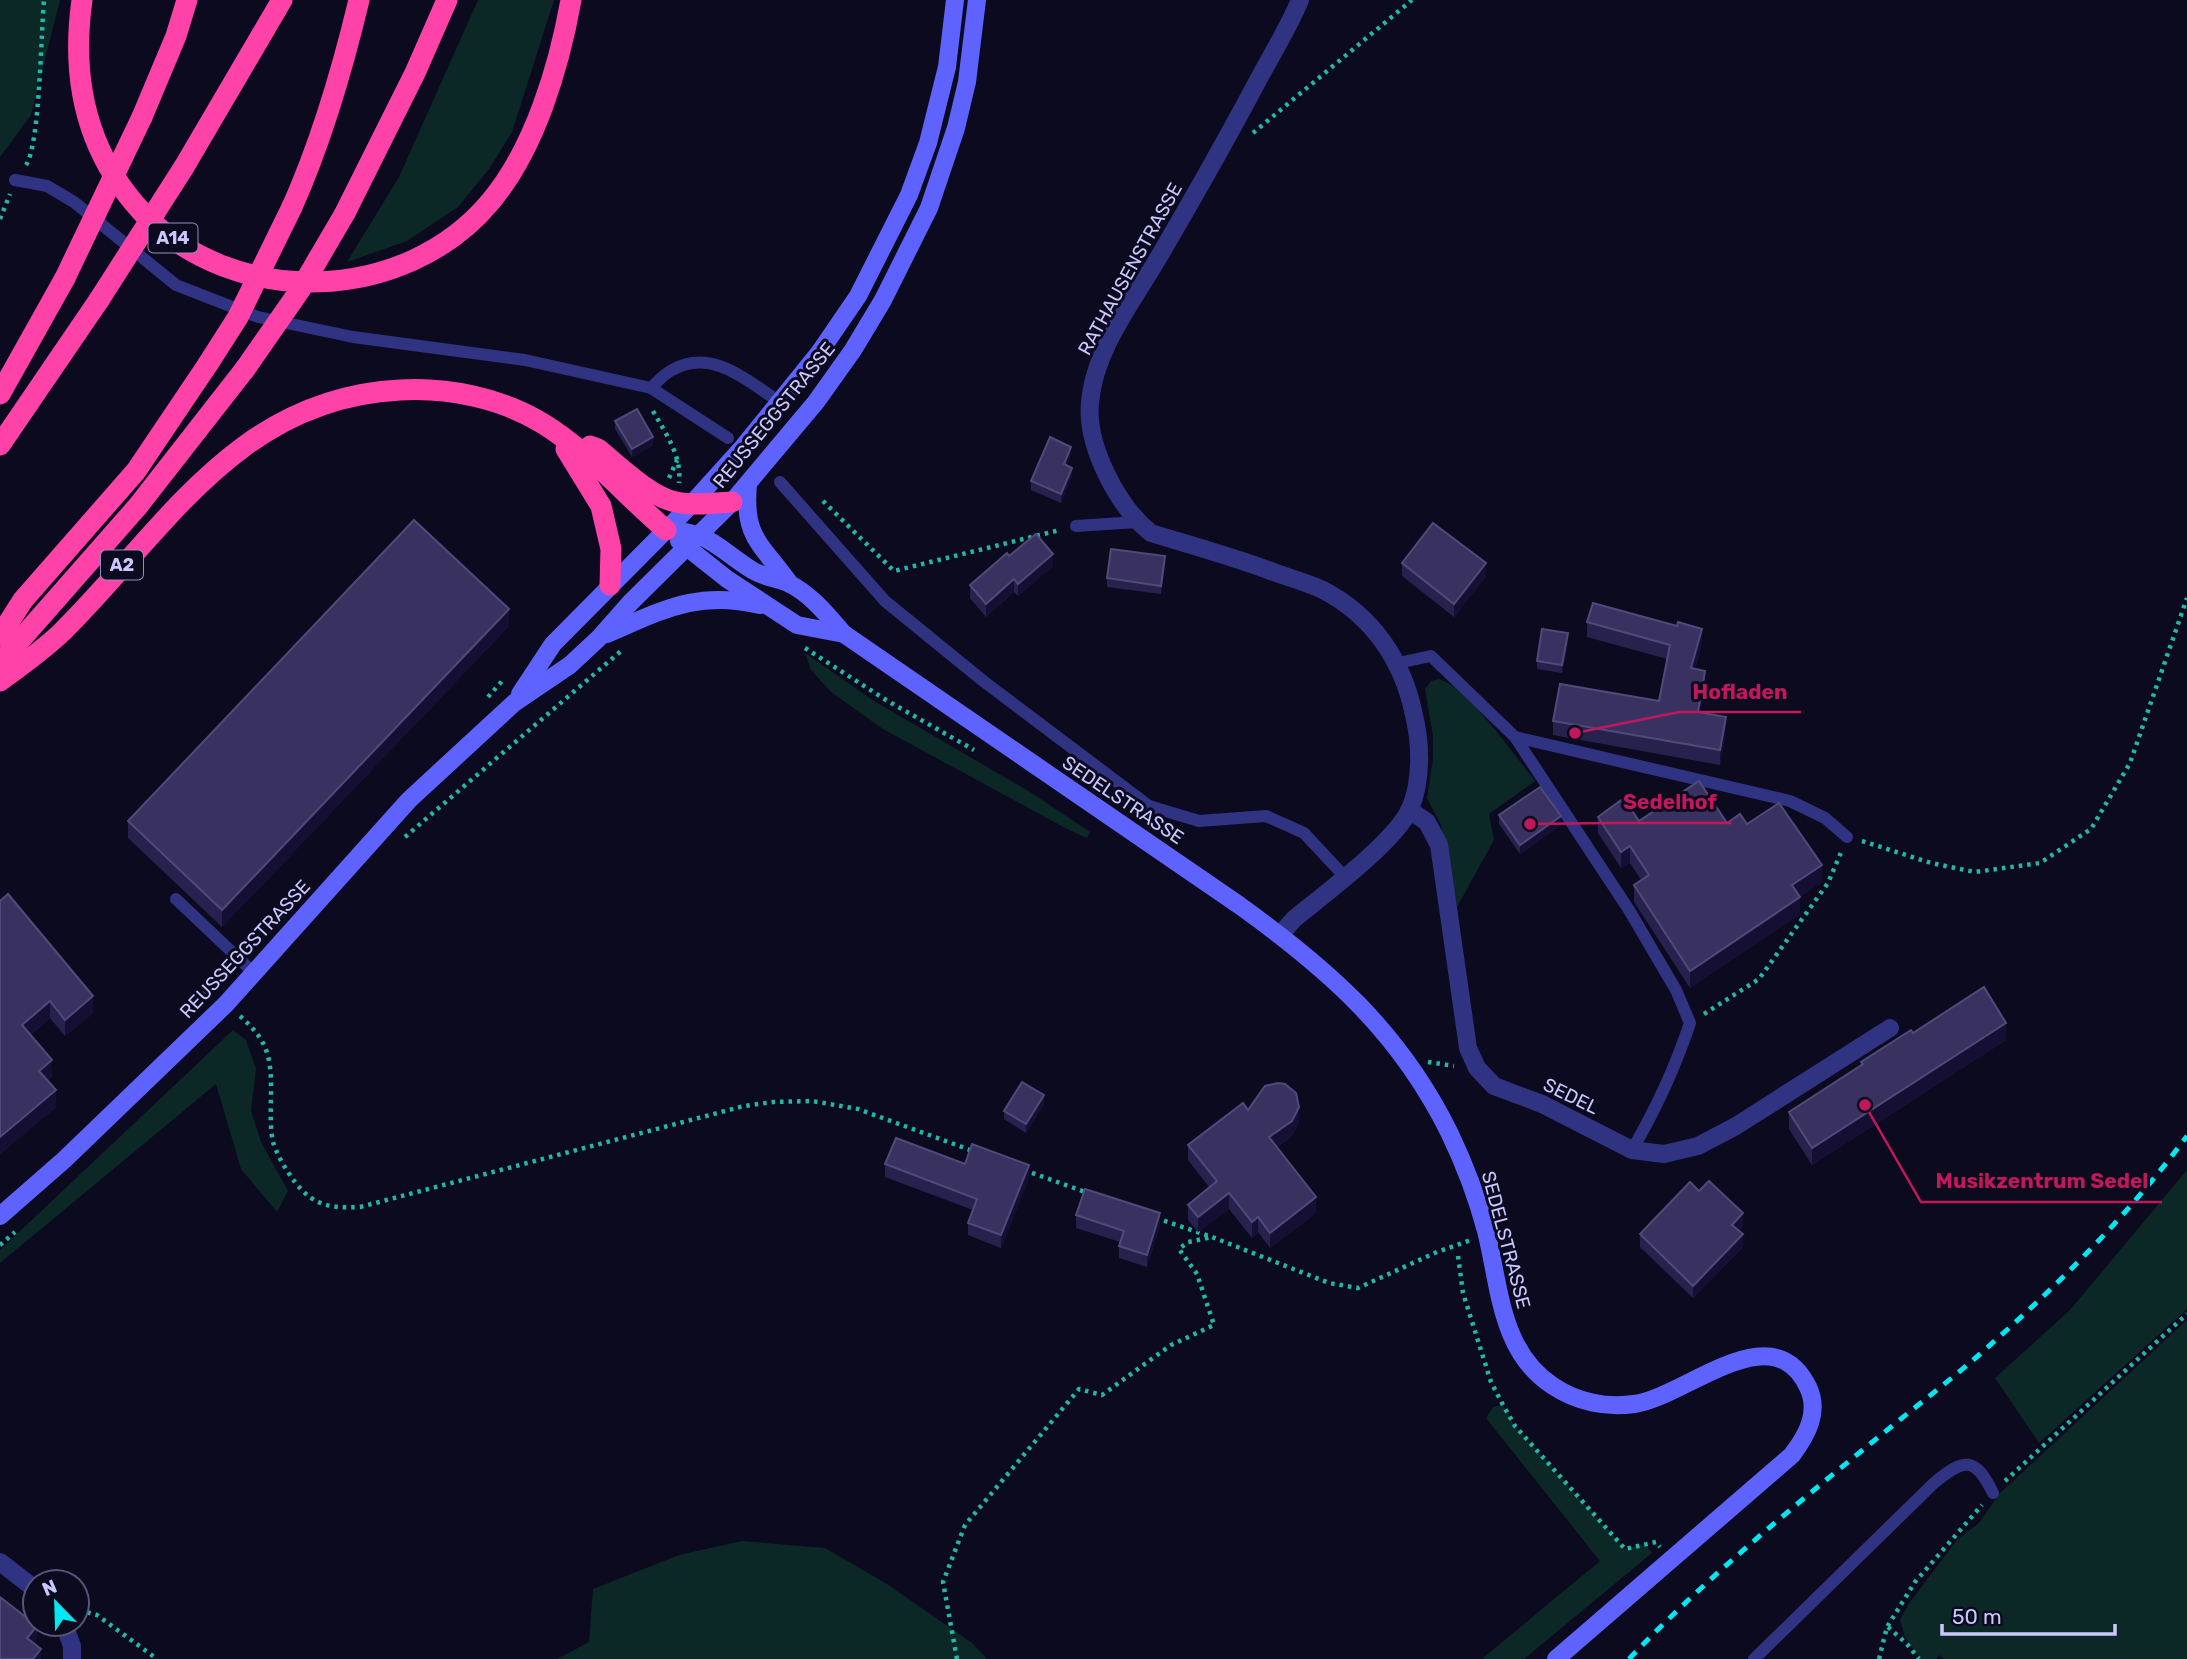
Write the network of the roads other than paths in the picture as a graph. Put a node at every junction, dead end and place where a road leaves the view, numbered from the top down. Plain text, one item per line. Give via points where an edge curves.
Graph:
1 (82, 0) edge
2 (187, 0) edge
3 (282, 0) edge
4 (359, 0) edge
5 (447, 0) edge
6 (571, 0) edge
7 (955, 0) edge
8 (977, 0) edge
9 (1300, 0) edge
10 (15, 180) road end
11 (651, 388) junction
12 (0, 394) edge
13 (780, 402) junction
14 (556, 432) junction
15 (728, 438) dead end
16 (0, 445) edge
17 (780, 482) dead end
18 (748, 484) junction
19 (683, 498) junction
20 (732, 502) junction
21 (1138, 522) junction
22 (1076, 526) road end
23 (666, 530) junction
24 (701, 535) junction
25 (687, 548) junction
26 (790, 584) junction
27 (610, 585) junction
28 (771, 607) junction
29 (844, 634) junction
30 (0, 636) edge
31 (600, 637) junction
32 (0, 663) edge
33 (1398, 663) junction
34 (0, 681) edge
35 (514, 703) junction
36 (1515, 737) junction
37 (1409, 810) junction
38 (1847, 837) road end
39 (1345, 877) junction
40 (176, 899) dead end
41 (1280, 935) junction
42 (254, 973) junction
43 (1890, 1027) dead end
44 (1632, 1150) junction
45 (0, 1216) edge
46 (1993, 1493) road end
47 (0, 1562) edge
48 (21, 1578) edge
49 (69, 1638) edge
50 (72, 1659) edge
51 (1556, 1659) edge
52 (1754, 1659) edge

1 - 6 highway, A14 via 77,55 83,102 104,159 129,196 162,230 215,263 306,283 354,280 408,263 450,239 491,201 523,151 550,86
2 - 12 highway, bridge via 142,117 65,278
3 - 16 highway, A14, bridge via 184,167
4 - 30 highway, A2, bridge via 311,163 237,317 136,471 23,600
5 - 32 highway, bridge via 345,213 300,290 138,506
7 - 13 main road, REUSSEGGSTRASSE via 942,94 909,195 858,296
8 - 18 main road, REUSSEGGSTRASSE via 956,128 919,231 853,350
9 - 21 street, RATHAUSENSTRASSE via 1210,170 1098,364 1089,404 1093,438 1108,478
10 - 11 lane via 47,187 74,202 176,285 258,317 353,337 526,360
11 - 13 lane via 672,370 708,362 730,368
11 - 15 lane
13 - 19 main road, REUSSEGGSTRASSE
14 - 19 highway, A2 via 598,449 659,494 675,502
14 - 23 highway, A2
14 - 27 highway via 601,506 611,549
14 - 34 highway, A2 via 518,412 445,391 357,394 303,412 267,430 204,480 61,632
17 - 39 lane via 885,601 1149,806 1199,821 1266,816 1304,833
18 - 20 main road, REUSSEGGSTRASSE
18 - 26 main road via 751,532
19 - 20 highway, A2
19 - 23 main road, REUSSEGGSTRASSE
20 - 24 main road, REUSSEGGSTRASSE
21 - 22 lane
21 - 33 street, RATHAUSENSTRASSE via 1151,533 1321,589 1351,607 1373,628
23 - 24 main road, SEDELSTRASSE
23 - 25 main road, SEDELSTRASSE
23 - 27 main road, REUSSEGGSTRASSE
24 - 25 main road, REUSSEGGSTRASSE
24 - 26 main road, SEDELSTRASSE via 754,572
25 - 28 main road, SEDELSTRASSE
25 - 31 main road, REUSSEGGSTRASSE
26 - 29 main road, SEDELSTRASSE via 820,607
27 - 35 main road, REUSSEGGSTRASSE via 553,644
28 - 29 main road, SEDELSTRASSE via 797,625
28 - 31 main road via 695,600
29 - 41 main road, SEDELSTRASSE
31 - 35 main road, REUSSEGGSTRASSE via 570,665
33 - 36 lane via 1431,656
33 - 37 street, RATHAUSENSTRASSE via 1418,733 1418,777
35 - 42 main road, REUSSEGGSTRASSE via 409,800
36 - 38 lane via 1790,801 1825,818
36 - 44 lane via 1629,910 1690,1023 1661,1098
37 - 39 street, RATHAUSENSTRASSE via 1389,837
37 - 44 street, SEDEL via 1427,822 1439,845 1468,1048 1477,1068 1494,1086 1542,1104
39 - 41 street, RATHAUSENSTRASSE
40 - 42 lane
41 - 51 main road, SEDELSTRASSE via 1359,1003 1399,1051 1438,1111 1482,1216 1509,1331 1539,1376 1582,1400 1633,1404 1662,1397 1732,1362 1761,1356 1789,1364 1809,1390 1811,1421 1792,1455
42 - 45 main road, REUSSEGGSTRASSE via 64,1160
43 - 44 street, SEDEL via 1698,1146 1664,1154
46 - 52 lane via 1984,1474 1973,1465 1952,1467
47 - 48 street
49 - 50 street

